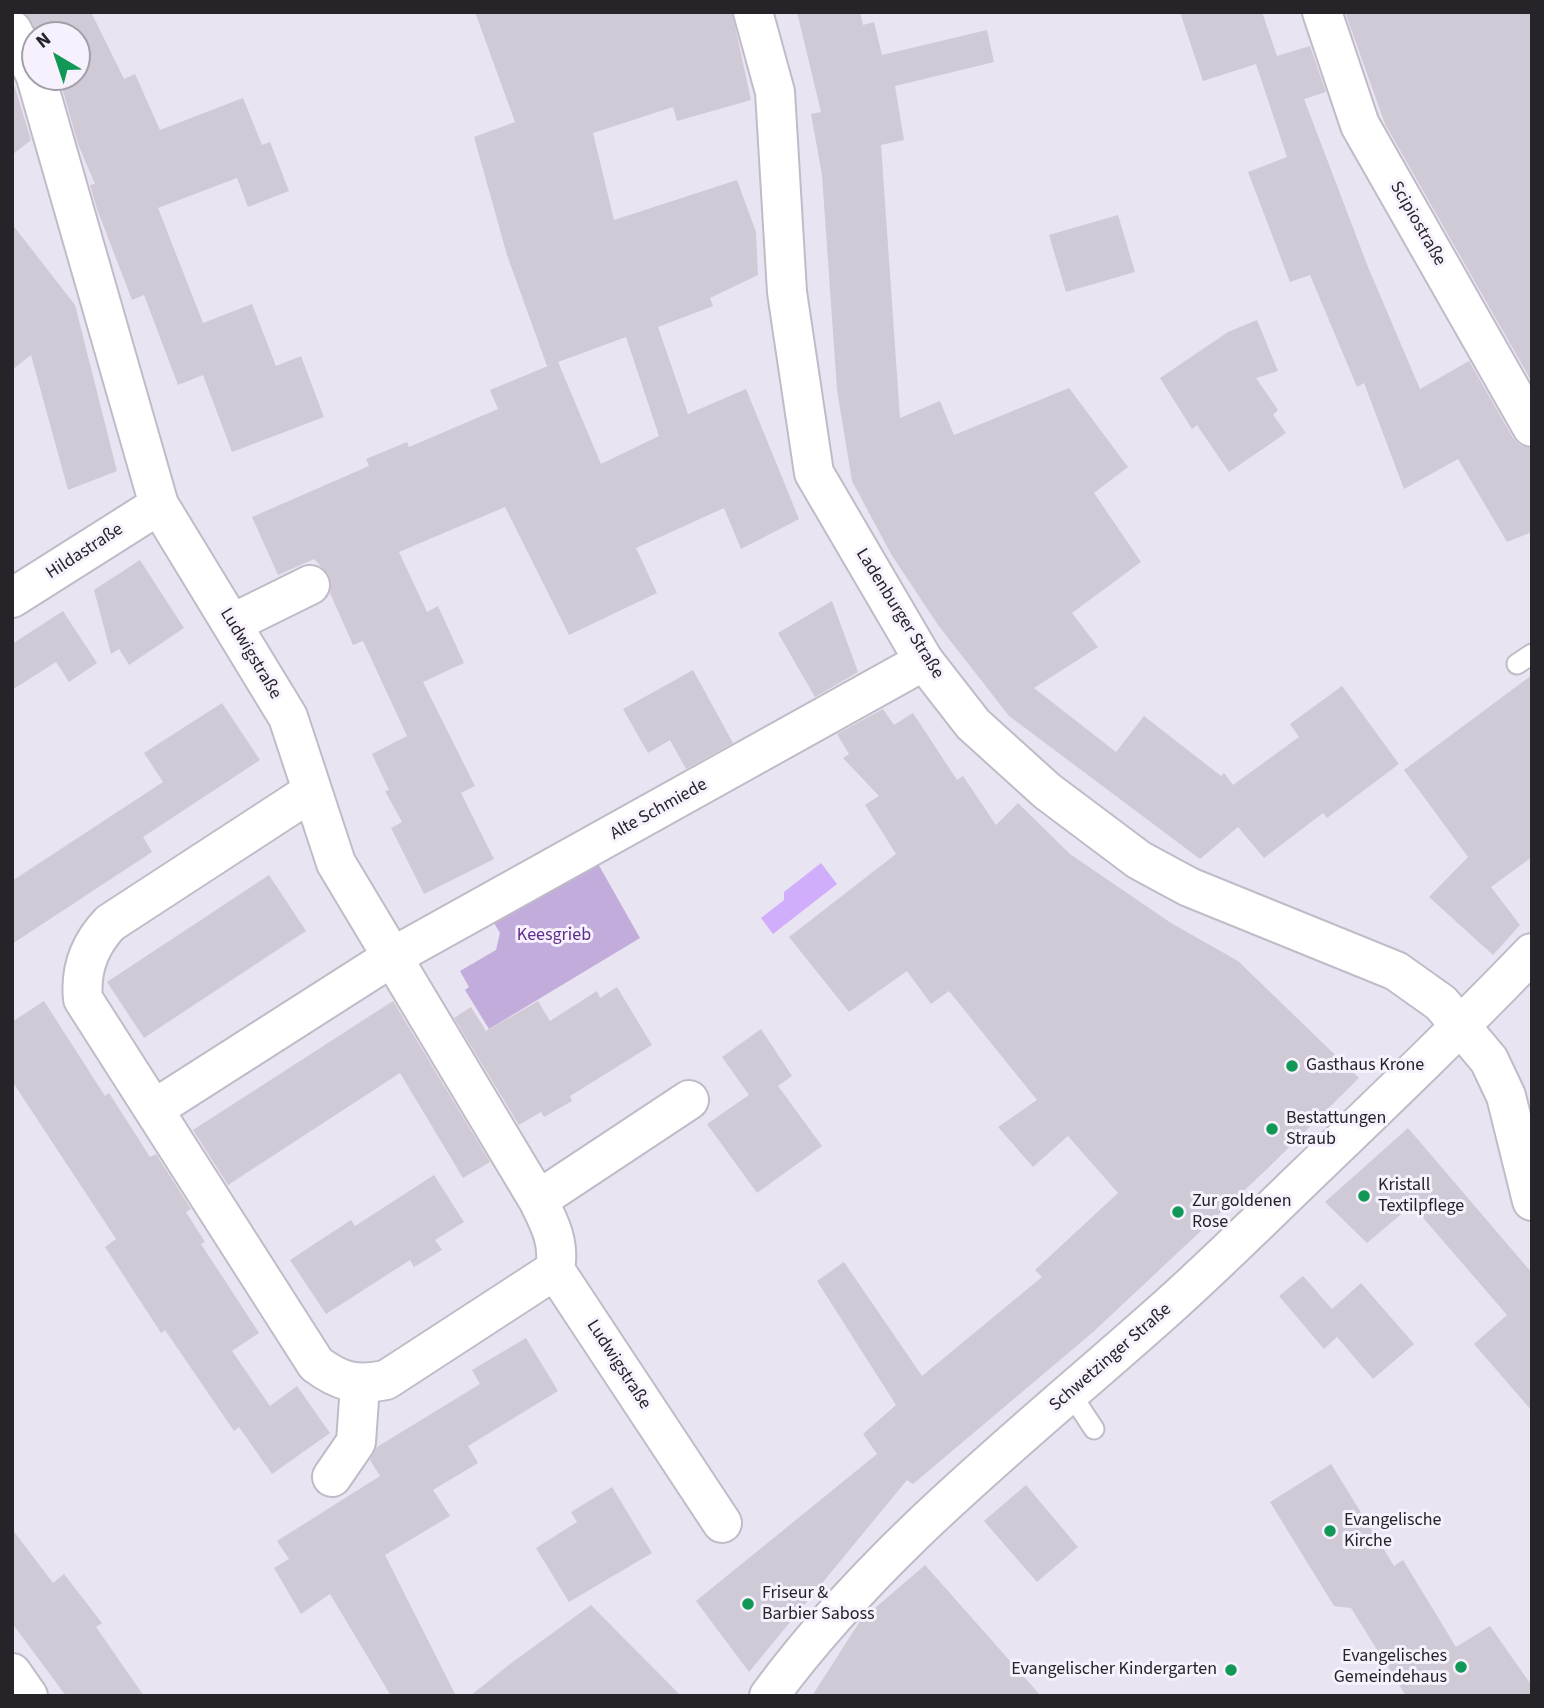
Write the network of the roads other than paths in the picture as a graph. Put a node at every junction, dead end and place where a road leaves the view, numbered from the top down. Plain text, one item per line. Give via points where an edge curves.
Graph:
1 (752, 12) edge
2 (1322, 12) edge
3 (12, 30) edge
4 (21, 48) edge
5 (40, 91) edge
6 (1532, 427) edge
7 (159, 505) junction
8 (310, 585) dead end
9 (12, 598) edge
10 (233, 623) junction
11 (924, 661) junction
12 (311, 792) junction
13 (1532, 953) edge
14 (392, 957) junction
15 (1462, 1026) junction
16 (689, 1100) dead end
17 (154, 1109) junction
18 (538, 1200) junction
19 (1532, 1201) edge
20 (555, 1270) junction
21 (360, 1385) junction
22 (1071, 1394) junction
23 (1094, 1429) dead end
24 (332, 1477) dead end
25 (722, 1523) dead end
26 (12, 1674) edge
27 (29, 1696) edge
28 (769, 1696) edge

1 - 11 street, Ladenburger Straße via 775,92 787,292 814,473
2 - 6 street, Scipiostraße via 1360,125
3 - 4 street, Ludwigstraße
5 - 7 street, Ludwigstraße
7 - 9 street, Hildastraße
7 - 10 street, Ludwigstraße
8 - 10 street
10 - 12 street, Ludwigstraße via 288,717
11 - 14 street, Alte Schmiede
11 - 15 street, Ladenburger Straße via 973,724 1047,791 1139,860 1189,887 1396,971 1441,1003
12 - 14 street, Ludwigstraße via 336,863
12 - 17 street via 110,923 96,938 81,984 83,999
13 - 15 street, Schwetzinger Straße
14 - 17 street
14 - 18 street, Ludwigstraße
15 - 19 street, Ladenburger Straße via 1489,1060 1506,1096
15 - 22 street, Schwetzinger Straße via 1184,1293
16 - 18 street
17 - 21 street via 316,1364 336,1379
18 - 20 street, Ludwigstraße via 559,1252
20 - 21 street via 386,1380
20 - 25 street, Ludwigstraße
21 - 24 street via 356,1442
22 - 23 lane
22 - 28 street, Schwetzinger Straße via 939,1506 884,1560 811,1640
26 - 27 street

